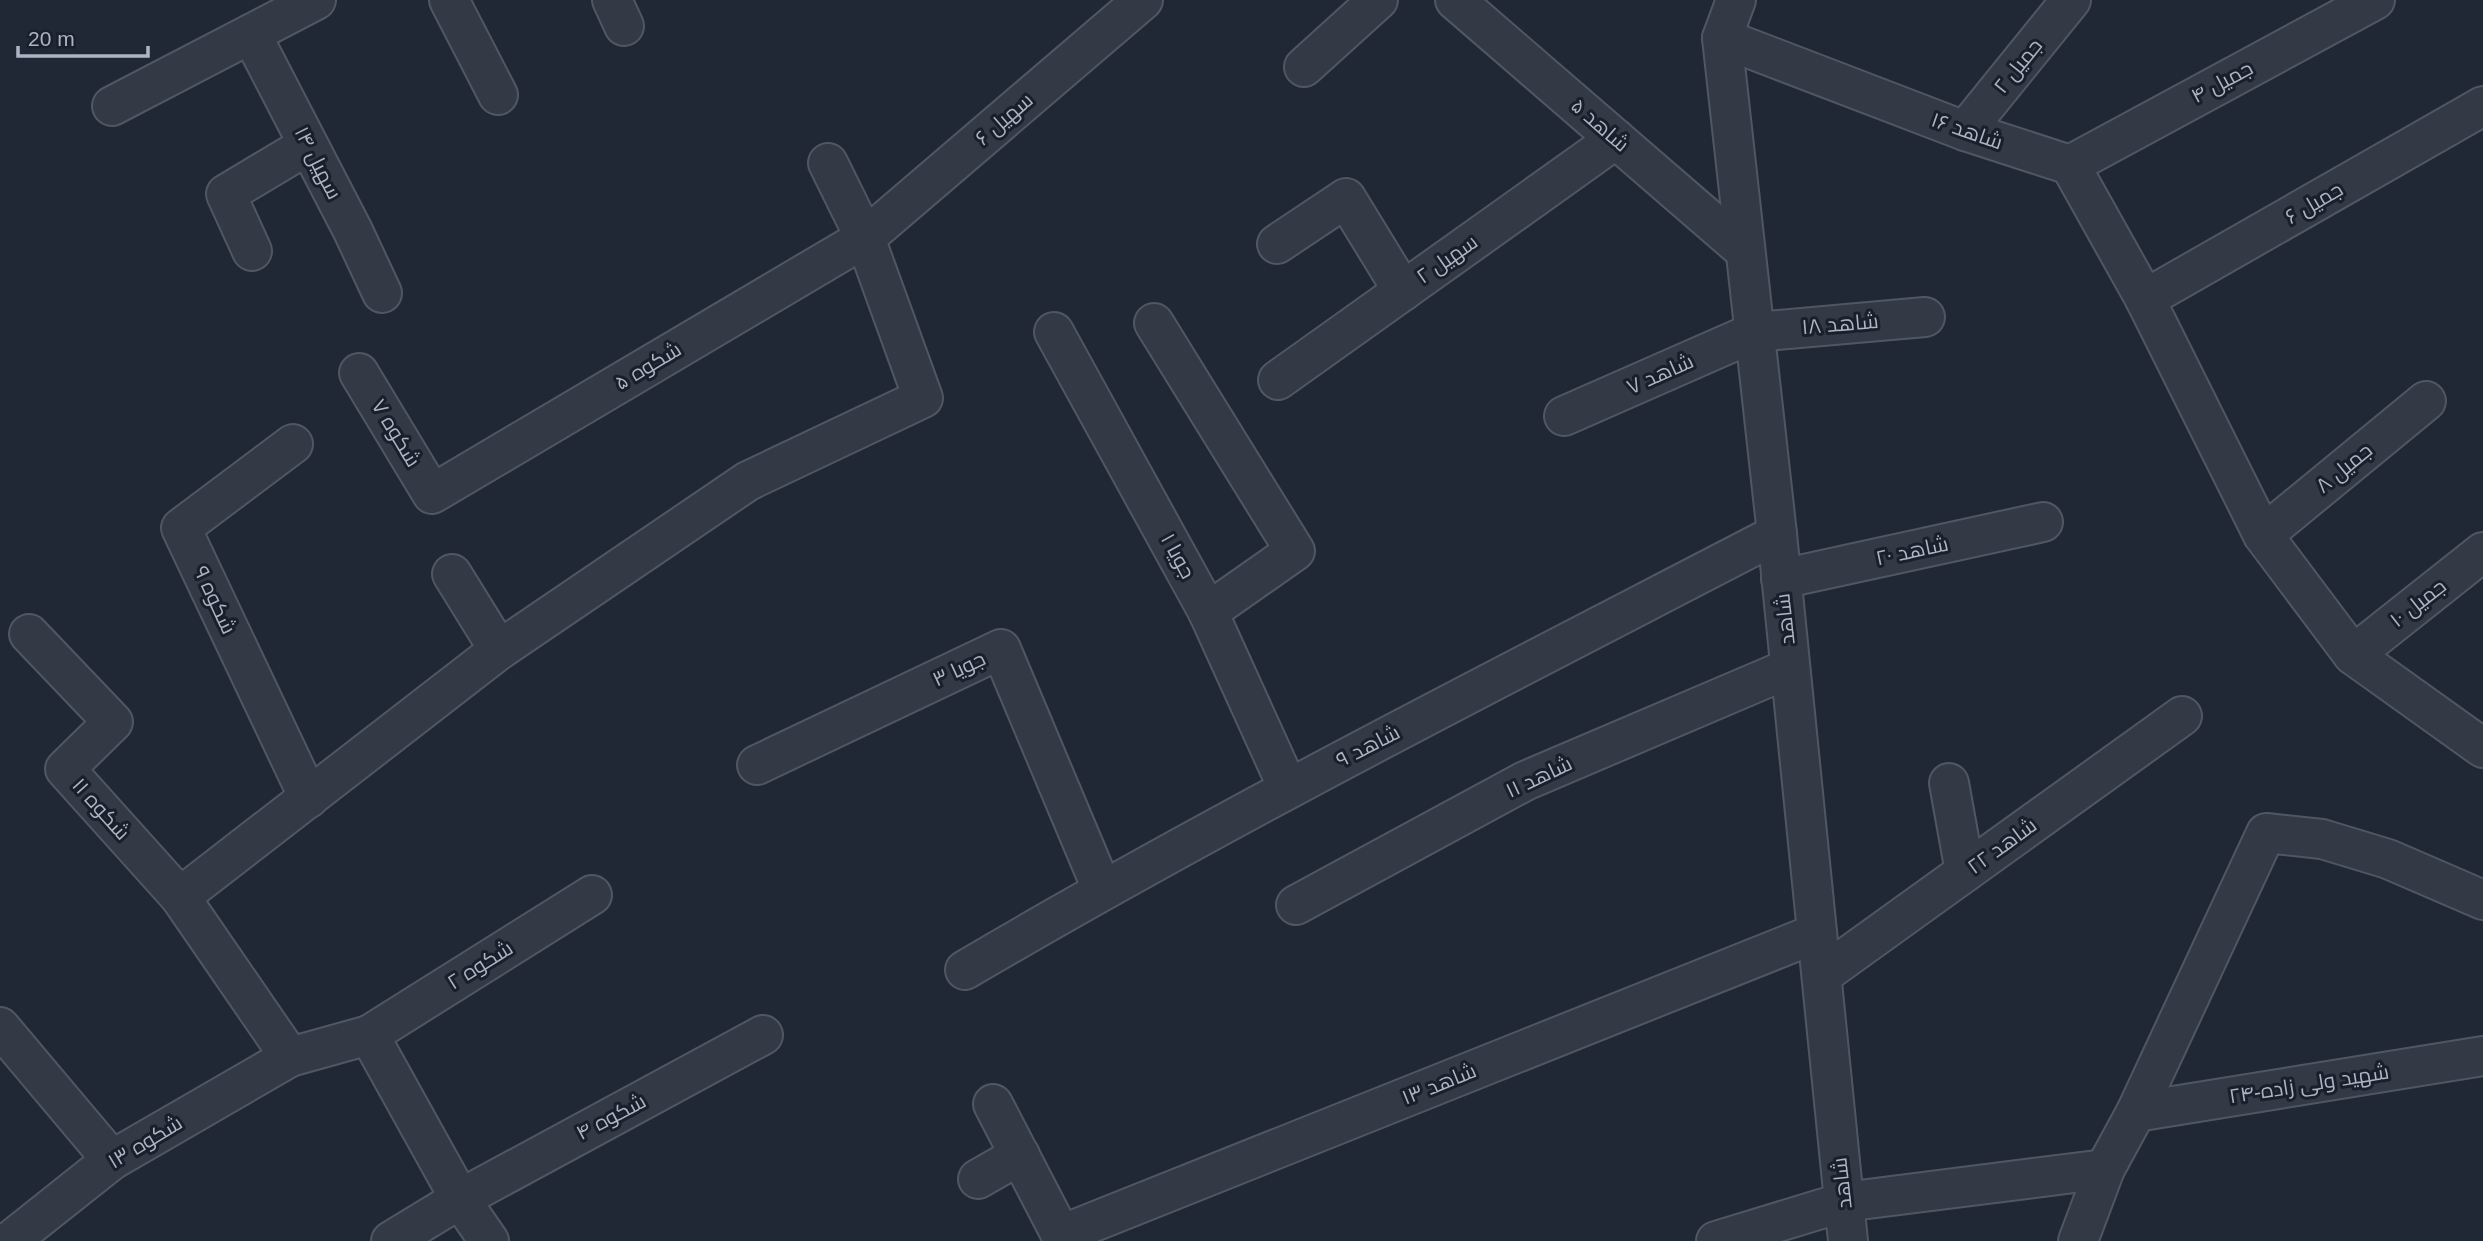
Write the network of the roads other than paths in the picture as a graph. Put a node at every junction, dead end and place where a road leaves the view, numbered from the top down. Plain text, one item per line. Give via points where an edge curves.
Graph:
1 (316, 0) edge
2 (449, 0) edge
3 (1143, 0) edge
4 (1378, 0) edge
5 (1455, 0) edge
6 (1736, 0) edge
7 (2071, 0) edge
8 (2375, 0) edge
9 (251, 34) junction
10 (1722, 38) junction
11 (1304, 67) dead end
12 (498, 95) dead end
13 (112, 106) dead end
14 (2483, 106) edge
15 (1965, 131) junction
16 (1616, 139) junction
17 (308, 145) junction
18 (828, 163) dead end
19 (2070, 165) junction
20 (865, 238) junction
21 (1277, 244) dead end
22 (1744, 250) junction
23 (252, 251) dead end
24 (1403, 290) junction
25 (382, 293) dead end
26 (2144, 299) junction
27 (1925, 317) dead end
28 (1154, 323) dead end
29 (1054, 331) dead end
30 (1755, 332) junction
31 (359, 373) dead end
32 (1278, 380) dead end
33 (2426, 401) dead end
34 (1564, 416) dead end
35 (293, 444) dead end
36 (432, 494) joint
37 (2043, 522) dead end
38 (1777, 534) junction
39 (2263, 535) junction
40 (2483, 552) edge
41 (452, 575) dead end
42 (1782, 579) junction
43 (1208, 612) junction
44 (29, 634) dead end
45 (499, 650) junction
46 (2353, 655) junction
47 (1790, 668) junction
48 (2182, 716) dead end
49 (2483, 748) edge
50 (758, 765) dead end
51 (1949, 783) dead end
52 (1288, 788) junction
53 (309, 798) junction
54 (1965, 872) junction
55 (1102, 889) junction
56 (592, 895) dead end
57 (180, 897) junction
58 (2483, 900) edge
59 (1296, 905) dead end
60 (1817, 933) junction
61 (965, 970) dead end
62 (1822, 975) junction
63 (0, 1027) edge
64 (369, 1035) junction
65 (763, 1035) dead end
66 (2483, 1056) edge
67 (290, 1057) junction
68 (993, 1104) dead end
69 (2136, 1112) junction
70 (1020, 1155) junction
71 (112, 1160) junction
72 (2105, 1169) junction
73 (978, 1179) dead end
74 (460, 1199) junction
75 (1844, 1202) junction
76 (15, 1239) edge
77 (391, 1241) edge
78 (489, 1241) edge
79 (1716, 1241) edge
80 (1848, 1241) edge
81 (2078, 1241) edge

1 - 9 street
2 - 12 street
3 - 20 street, سهیل ۶
4 - 11 street
5 - 16 street, شاهد ۵
6 - 10 street, شاهد
7 - 15 street, جمیل ۲
8 - 19 street, جمیل ۴
9 - 13 street
9 - 17 street, سهیل ۱۴
10 - 15 street, شاهد ۱۶
10 - 22 street, شاهد
14 - 26 street, جمیل ۶
15 - 19 street, شاهد ۱۶
16 - 22 street, شاهد ۵
16 - 24 street, سهیل ۲
17 - 23 street via 226,194
17 - 25 street, سهیل ۱۴
18 - 20 street
19 - 26 street
20 - 36 street, شکوه ۵
20 - 45 street via 923,398 748,481
21 - 24 street via 1346,198
22 - 30 street, شاهد
24 - 32 street, سهیل ۲
26 - 39 street
27 - 30 street, شاهد ۱۸
28 - 43 street via 1294,551
29 - 43 street, جویا ۱
30 - 34 street, شاهد ۷
30 - 38 street, شاهد
31 - 36 street, شکوه ۷
33 - 39 street, جمیل ۸
35 - 53 street, شکوه ۹ via 181,527
37 - 42 street, شاهد ۲۰
38 - 42 street, شاهد
38 - 52 street, شاهد ۹
39 - 46 street
40 - 46 street, جمیل ۱۰
41 - 45 street
42 - 47 street, شاهد
43 - 52 street, جویا ۱
44 - 57 street, شکوه ۱۱ via 113,722 65,769
45 - 53 street
46 - 49 street
47 - 59 street, شاهد ۱۱ via 1525,781
47 - 60 street, شاهد
48 - 54 street, شاهد ۲۲
50 - 55 street, جویا ۳ via 1001,649
51 - 54 street
52 - 55 street, شاهد ۹
53 - 57 street
54 - 62 street, شاهد ۲۲
55 - 61 street, شاهد ۹
56 - 64 street, شکوه ۲
57 - 67 street
58 - 69 street via 2388,859 2322,839 2266,834
60 - 62 street, شاهد
60 - 70 street, شاهد ۱۳ via 1061,1235
62 - 75 street, شاهد
63 - 71 street
64 - 67 street, شکوه ۲
64 - 74 street
65 - 74 street, شکوه ۴
66 - 69 street, شهید ولی زاده-۲۴
67 - 71 street, شکوه ۱۳
68 - 70 street
69 - 72 street
70 - 73 street
71 - 76 street, شکوه ۱۳
72 - 75 street
72 - 81 street
74 - 77 street, شکوه ۴
74 - 78 street
75 - 79 street
75 - 80 street, شاهد

